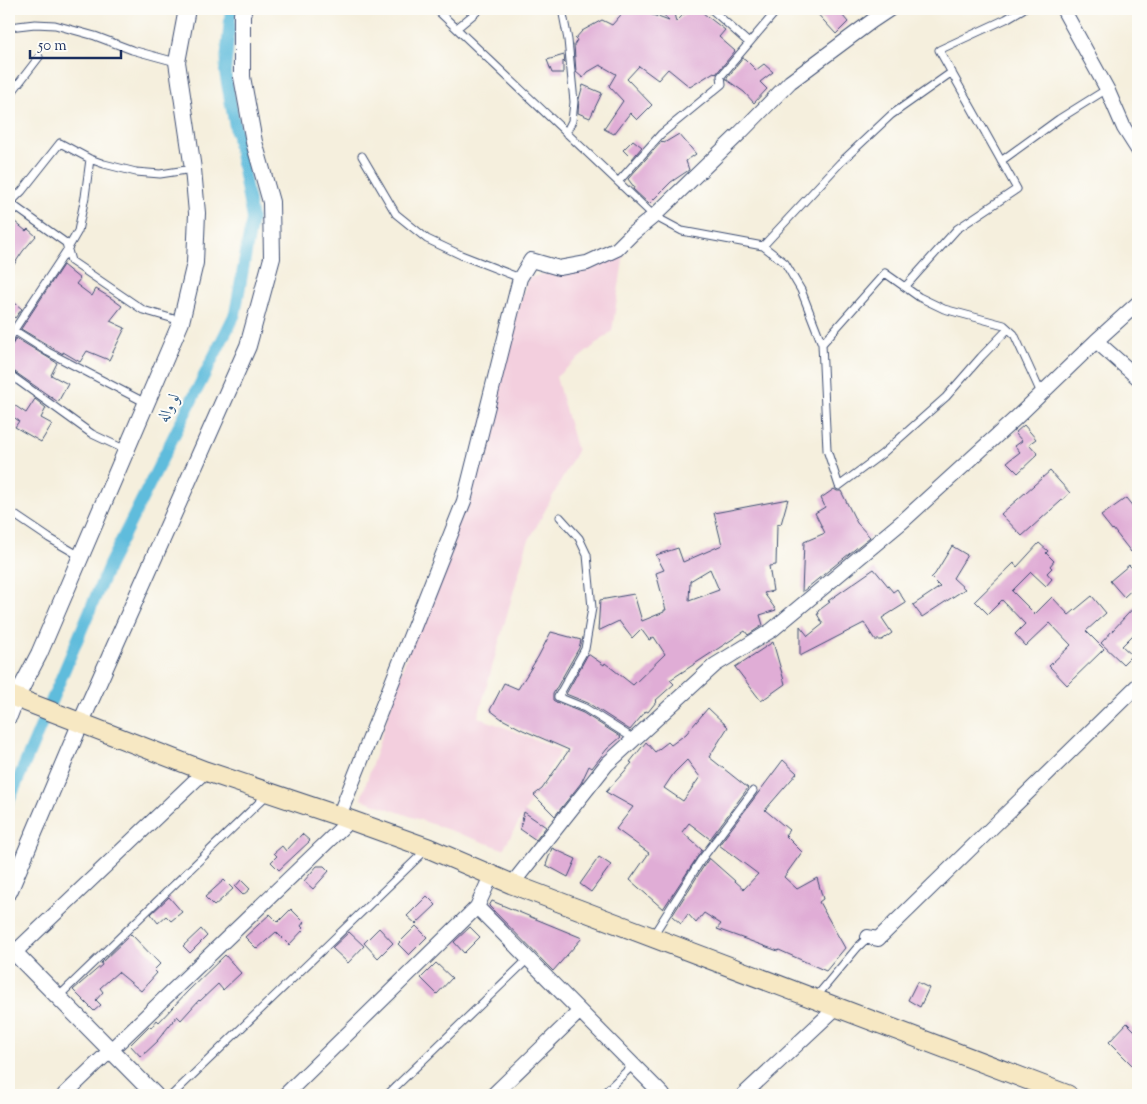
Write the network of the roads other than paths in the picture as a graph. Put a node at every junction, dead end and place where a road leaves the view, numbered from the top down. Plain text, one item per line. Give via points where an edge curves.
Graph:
1 (187, 9) edge
2 (244, 9) edge
3 (436, 9) edge
4 (480, 9) edge
5 (562, 9) edge
6 (711, 9) edge
7 (778, 9) edge
8 (890, 9) edge
9 (1023, 9) edge
10 (1063, 9) edge
11 (9, 28) edge
12 (457, 28) junction
13 (749, 43) junction
14 (39, 57) dead end
15 (177, 62) junction
16 (952, 72) junction
17 (1107, 89) junction
18 (9, 96) edge
19 (566, 133) junction
20 (1138, 150) edge
21 (362, 156) dead end
22 (90, 159) junction
23 (1001, 161) junction
24 (193, 169) junction
25 (618, 182) junction
26 (9, 195) edge
27 (9, 204) edge
28 (649, 220) junction
29 (763, 246) junction
30 (67, 250) junction
31 (520, 278) junction
32 (905, 287) junction
33 (1138, 303) edge
34 (181, 322) junction
35 (11, 328) edge
36 (1008, 329) junction
37 (9, 341) edge
38 (1096, 341) junction
39 (822, 344) junction
40 (9, 374) edge
41 (1138, 378) edge
42 (1041, 393) junction
43 (146, 403) junction
44 (126, 450) junction
45 (9, 511) edge
46 (560, 517) dead end
47 (81, 556) junction
48 (1138, 685) edge
49 (13, 696) edge
50 (9, 716) edge
51 (81, 722) junction
52 (634, 739) junction
53 (205, 771) junction
54 (752, 791) dead end
55 (269, 793) junction
56 (345, 818) junction
57 (428, 848) junction
58 (491, 876) junction
59 (512, 884) junction
60 (9, 892) edge
61 (477, 907) junction
62 (868, 937) joint
63 (652, 938) junction
64 (11, 950) edge
65 (529, 958) junction
66 (58, 997) junction
67 (814, 1000) junction
68 (836, 1008) junction
69 (580, 1011) junction
70 (110, 1051) junction
71 (633, 1065) junction
72 (64, 1095) edge
73 (155, 1095) edge
74 (172, 1095) edge
75 (285, 1095) edge
76 (387, 1095) edge
77 (493, 1095) edge
78 (602, 1095) edge
79 (663, 1095) edge
80 (743, 1095) edge
81 (1068, 1095) edge

1 - 15 street
2 - 51 street via 242,77 254,142 271,202 272,258 248,346
3 - 12 lane
4 - 12 lane
5 - 19 lane via 574,102 572,121
6 - 13 lane
7 - 13 lane
8 - 28 street via 790,82
9 - 16 lane via 939,50
10 - 17 street
11 - 15 lane via 35,24 55,26
12 - 19 lane
13 - 25 lane via 721,76 722,84 661,134
14 - 18 lane
15 - 24 street
16 - 23 lane
16 - 29 lane via 891,115 840,163
17 - 20 street via 1124,128
17 - 23 lane
19 - 25 lane
21 - 31 lane via 396,214 427,239
22 - 24 lane via 136,172 160,174
22 - 27 lane via 60,143
22 - 30 lane via 78,231
23 - 32 lane via 1017,189 957,229
24 - 34 street via 197,213 195,263
25 - 28 lane
26 - 27 lane
27 - 30 lane via 66,243
28 - 29 lane via 682,231
28 - 31 street via 617,249 587,263 560,268 532,260
29 - 39 lane via 785,263 801,290
30 - 34 lane via 70,261 143,310
30 - 35 lane
31 - 56 street via 464,501
32 - 36 lane via 919,298 944,309 1004,325
32 - 39 lane via 885,273
33 - 38 street
34 - 43 street
35 - 37 lane
35 - 43 lane via 48,352
36 - 39 lane via 946,397 882,454 839,486 828,450
36 - 42 lane via 1014,334
38 - 41 street
38 - 42 street
40 - 44 lane via 92,434
42 - 52 street via 904,521 772,630 715,665
43 - 44 street
44 - 47 street
45 - 47 lane
46 - 52 lane via 579,538 587,555 592,608 585,649 558,697 585,708
47 - 49 street via 39,654
48 - 62 street via 878,939
49 - 50 street
49 - 51 main road
51 - 53 main road
51 - 60 street
52 - 59 street via 607,764
53 - 55 main road
53 - 64 street
54 - 63 lane via 700,860
55 - 56 main road
55 - 66 lane
56 - 57 main road
56 - 70 street
57 - 58 main road
57 - 74 lane
58 - 59 main road
58 - 61 street
59 - 63 main road
61 - 65 street
61 - 75 street
62 - 67 lane
63 - 67 main road
64 - 66 street
65 - 69 street
65 - 76 lane
66 - 70 street
67 - 68 main road
68 - 80 street
68 - 81 main road
69 - 71 street
69 - 77 street
70 - 72 street
70 - 73 street
71 - 78 lane
71 - 79 street

